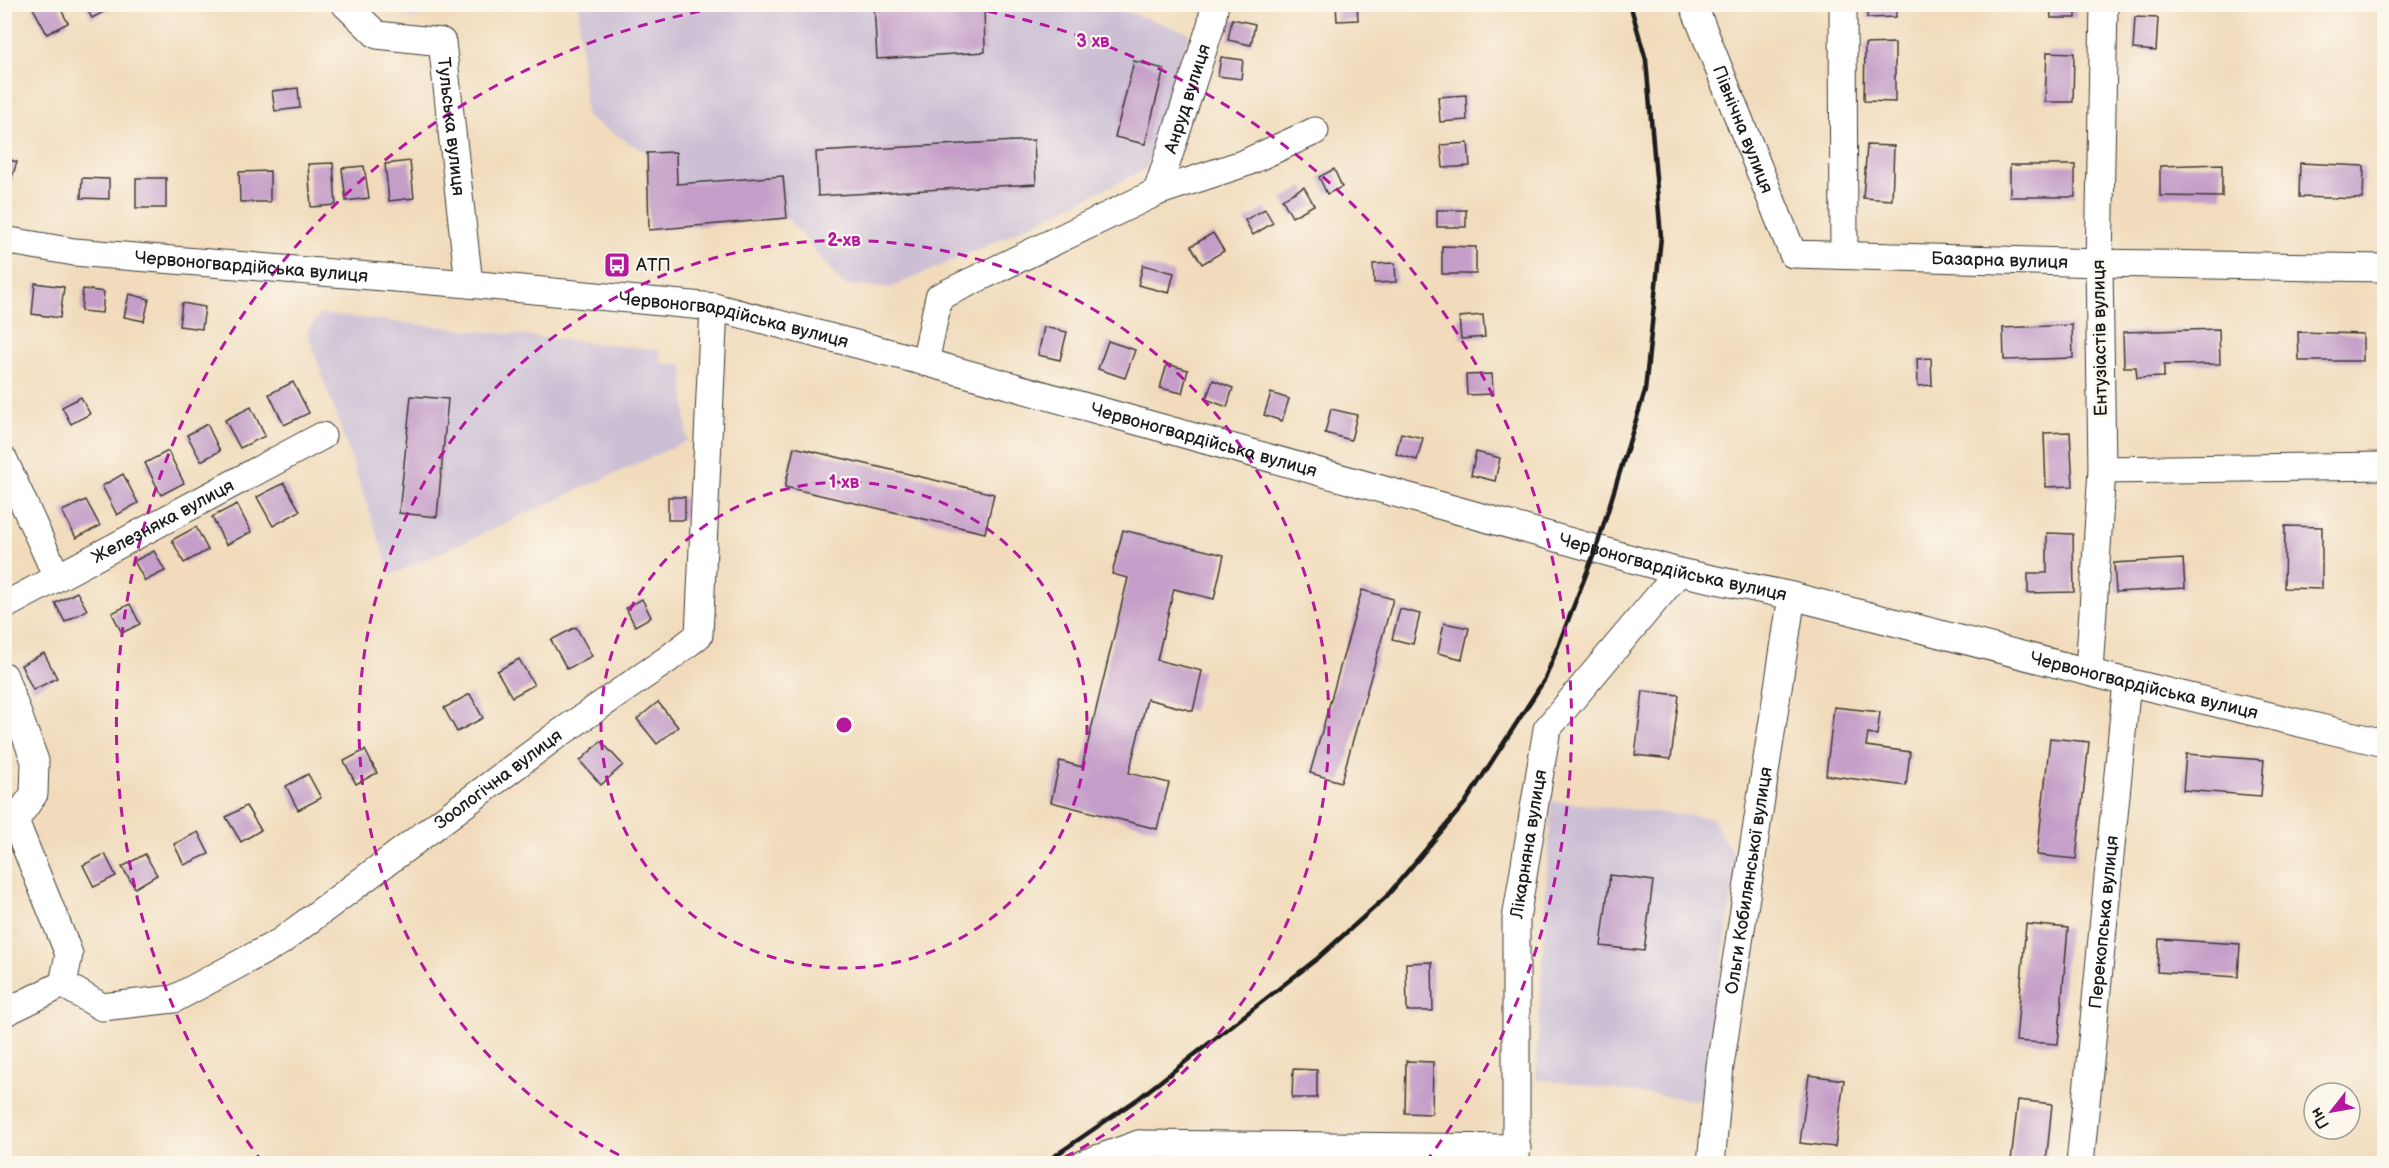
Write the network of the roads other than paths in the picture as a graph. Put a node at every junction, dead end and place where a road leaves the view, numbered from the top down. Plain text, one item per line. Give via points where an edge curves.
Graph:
1 (345, 4) edge
2 (1215, 4) edge
3 (1693, 4) edge
4 (1843, 4) edge
5 (2104, 4) edge
6 (1316, 131) dead end
7 (1157, 192) junction
8 (4, 240) edge
9 (1793, 254) joint
10 (1844, 255) junction
11 (2099, 264) junction
12 (2385, 268) edge
13 (469, 284) junction
14 (714, 307) junction
15 (925, 362) junction
16 (322, 436) dead end
17 (4, 460) edge
18 (2385, 466) edge
19 (2102, 470) junction
20 (1679, 572) junction
21 (57, 578) junction
22 (1792, 596) junction
23 (4, 606) edge
24 (2089, 671) junction
25 (4, 676) edge
26 (2127, 682) junction
27 (2385, 743) edge
28 (63, 984) junction
29 (4, 1013) edge
30 (1139, 1154) edge
31 (1517, 1156) edge
32 (1083, 1164) edge
33 (1711, 1164) edge
34 (2080, 1164) edge

1 - 13 street, Тульська вулиця via 377,35 442,42
2 - 7 street, Анруд вулиця
3 - 9 street, Північна вулиця
4 - 10 street
5 - 11 street, Ентузіастів вулиця
6 - 7 street via 1245,164
7 - 15 street via 939,297
8 - 13 street, Червоногвардійська вулиця via 74,252
9 - 10 street, Базарна вулиця
10 - 11 street, Базарна вулиця
11 - 12 street, Базарна вулиця
11 - 19 street, Ентузіастів вулиця
13 - 14 street, Червоногвардійська вулиця
14 - 15 street, Червоногвардійська вулиця
14 - 28 street, Зоологічна вулиця via 699,635 553,738 280,942 174,999 102,1007
15 - 20 street, Червоногвардійська вулиця
16 - 21 street, Железняка вулиця
17 - 21 street
18 - 19 street
19 - 24 street, Ентузіастів вулиця
20 - 22 street, Червоногвардійська вулиця
20 - 31 street, Лікарняна вулиця via 1546,729 1516,919
21 - 23 street, Железняка вулиця
22 - 24 street, Червоногвардійська вулиця
22 - 33 street, Ольги Кобилянської вулиця via 1720,1066
24 - 26 street, Червоногвардійська вулиця
25 - 28 street via 35,761 34,794 15,821 69,954
26 - 27 street, Червоногвардійська вулиця
26 - 34 street, Перекопська вулиця
28 - 29 street
30 - 31 street
30 - 32 street

